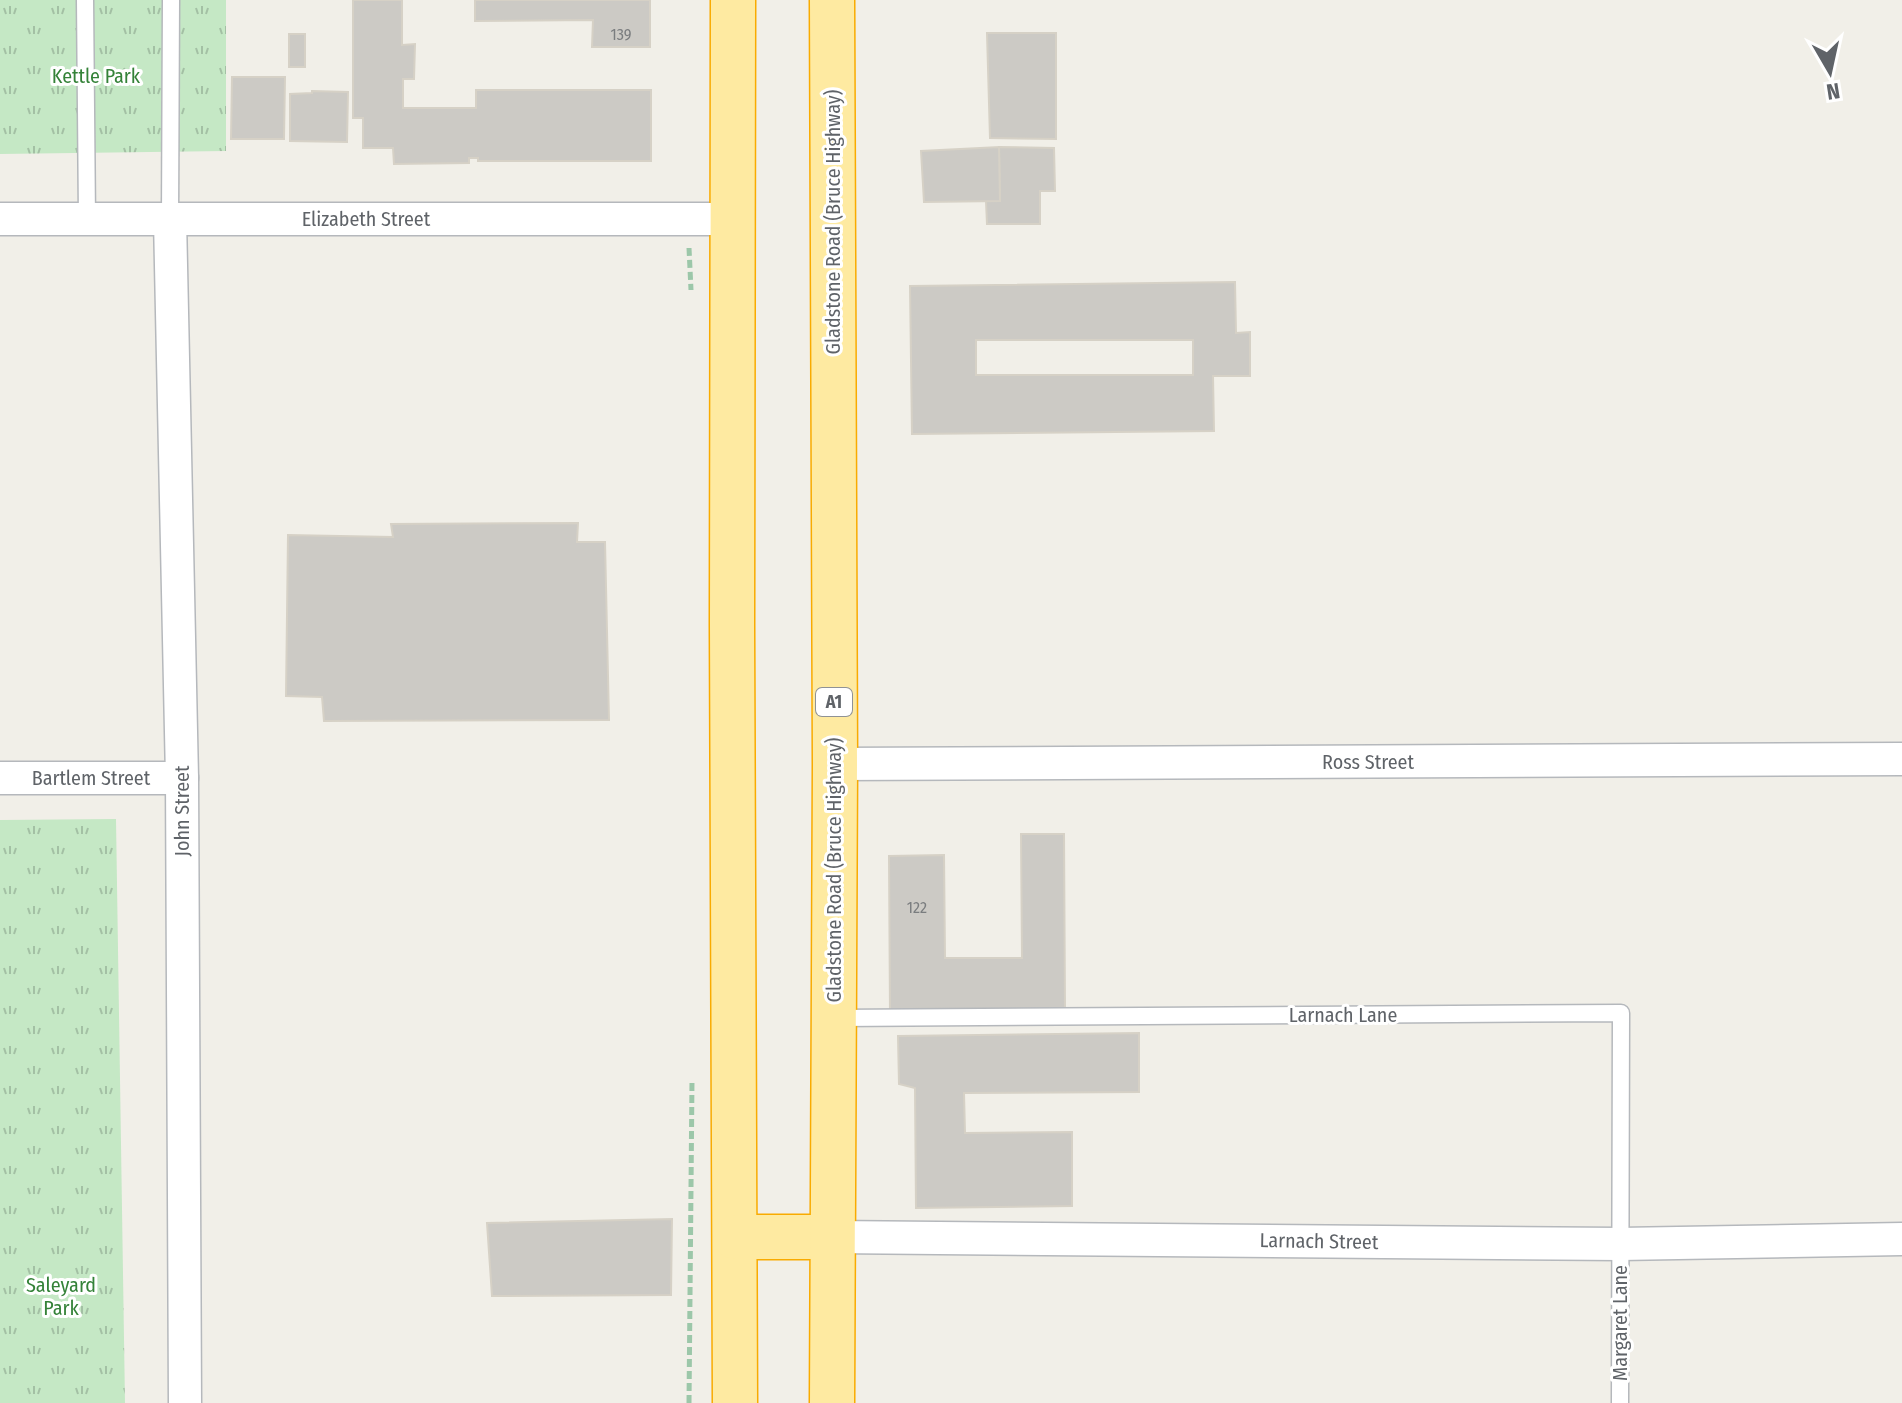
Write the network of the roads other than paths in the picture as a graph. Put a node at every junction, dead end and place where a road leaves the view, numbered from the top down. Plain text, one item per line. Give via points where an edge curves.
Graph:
1 (85, 0) edge
2 (171, 0) edge
3 (733, 0) edge
4 (832, 0) edge
5 (0, 219) edge
6 (87, 219) junction
7 (170, 219) junction
8 (733, 219) junction
9 (1902, 759) edge
10 (835, 764) junction
11 (0, 778) edge
12 (182, 778) junction
13 (834, 1018) junction
14 (735, 1237) junction
15 (832, 1237) junction
16 (1902, 1239) edge
17 (1620, 1244) junction
18 (185, 1403) edge
19 (735, 1403) edge
20 (832, 1403) edge
21 (1620, 1403) edge

1 - 6 lane
2 - 7 lane
3 - 8 highway
4 - 10 highway, Gladstone Road (Bruce Highway) / A1
5 - 6 street, Elizabeth Street
6 - 7 street, Elizabeth Street
7 - 8 street, Elizabeth Street
7 - 12 street, John Street
8 - 14 highway
9 - 10 street, Ross Street
10 - 13 highway, Gladstone Road (Bruce Highway) / A1
11 - 12 street, Bartlem Street
12 - 18 street, John Street
13 - 15 highway, Gladstone Road (Bruce Highway) / A1
13 - 17 lane, Larnach Lane via 1621,1013
14 - 15 highway, Larnach Street
14 - 19 highway
15 - 17 street, Larnach Street
15 - 20 highway, Gladstone Road (Bruce Highway) / A1
16 - 17 street, Larnach Street
17 - 21 lane, Margaret Lane

